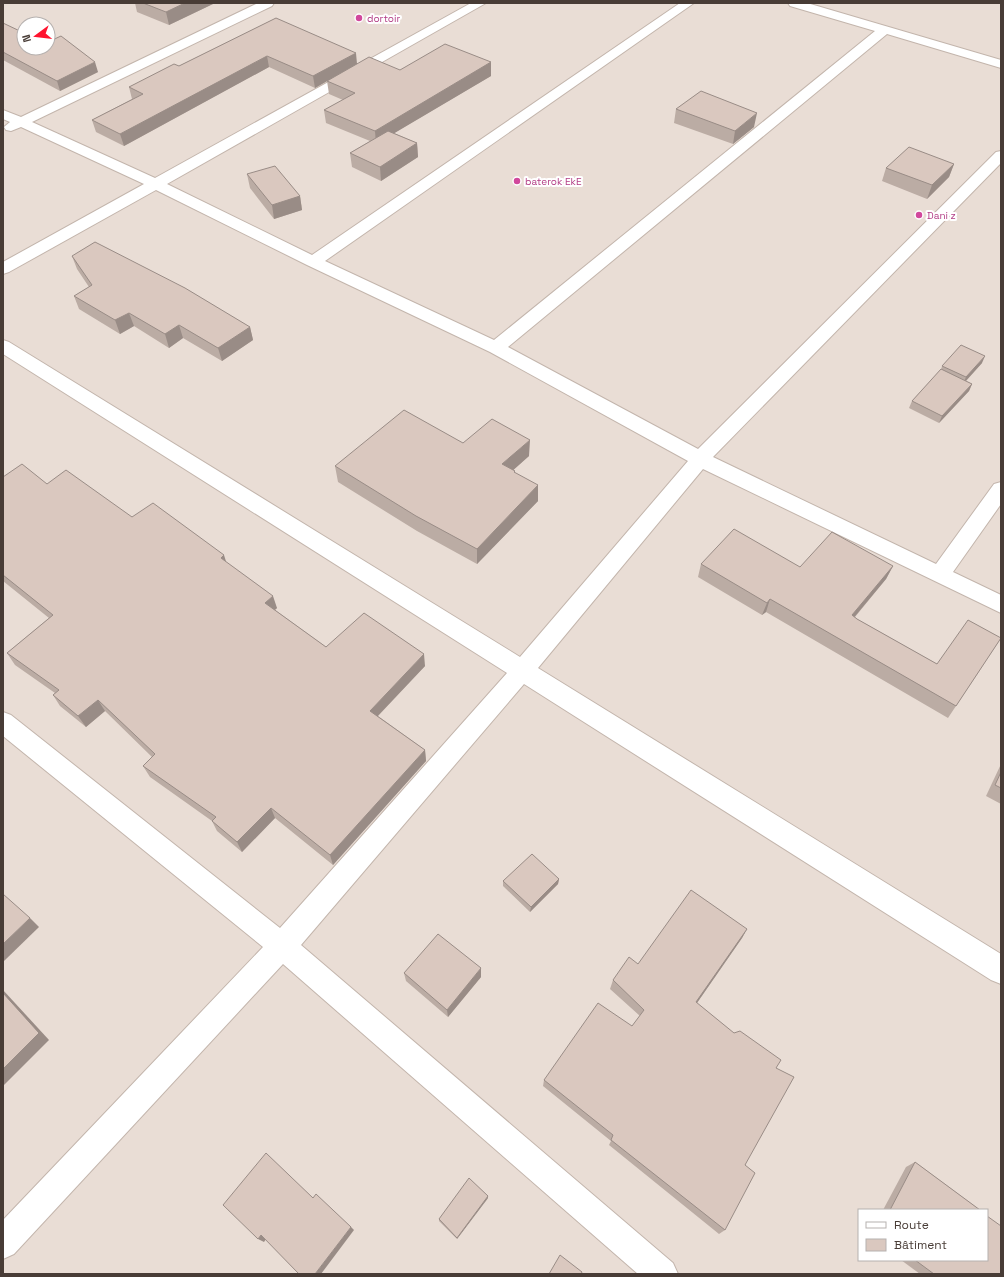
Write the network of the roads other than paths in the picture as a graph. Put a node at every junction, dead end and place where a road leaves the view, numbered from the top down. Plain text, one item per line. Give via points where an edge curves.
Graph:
1 (268, 3) edge
2 (480, 3) edge
3 (688, 3) edge
4 (794, 3) edge
5 (884, 30) junction
6 (1001, 64) edge
7 (3, 114) edge
8 (20, 123) junction
9 (3, 131) edge
10 (1001, 155) edge
11 (154, 183) junction
12 (313, 262) junction
13 (3, 269) edge
14 (3, 346) edge
15 (496, 348) junction
16 (700, 459) junction
17 (1001, 489) edge
18 (940, 575) junction
19 (1001, 605) edge
20 (522, 671) junction
21 (3, 722) edge
22 (282, 946) junction
23 (1001, 970) edge
24 (3, 1243) edge
25 (662, 1274) edge

1 - 8 street
2 - 11 street
3 - 12 street
4 - 5 street
5 - 6 street
5 - 15 street
7 - 8 street
8 - 9 street
8 - 11 street
10 - 16 street
11 - 12 street
11 - 13 street
12 - 15 street
14 - 20 street
15 - 16 street
16 - 18 street
16 - 20 street
17 - 18 street
18 - 19 street
20 - 22 street
20 - 23 street
21 - 22 street
22 - 24 street
22 - 25 street

